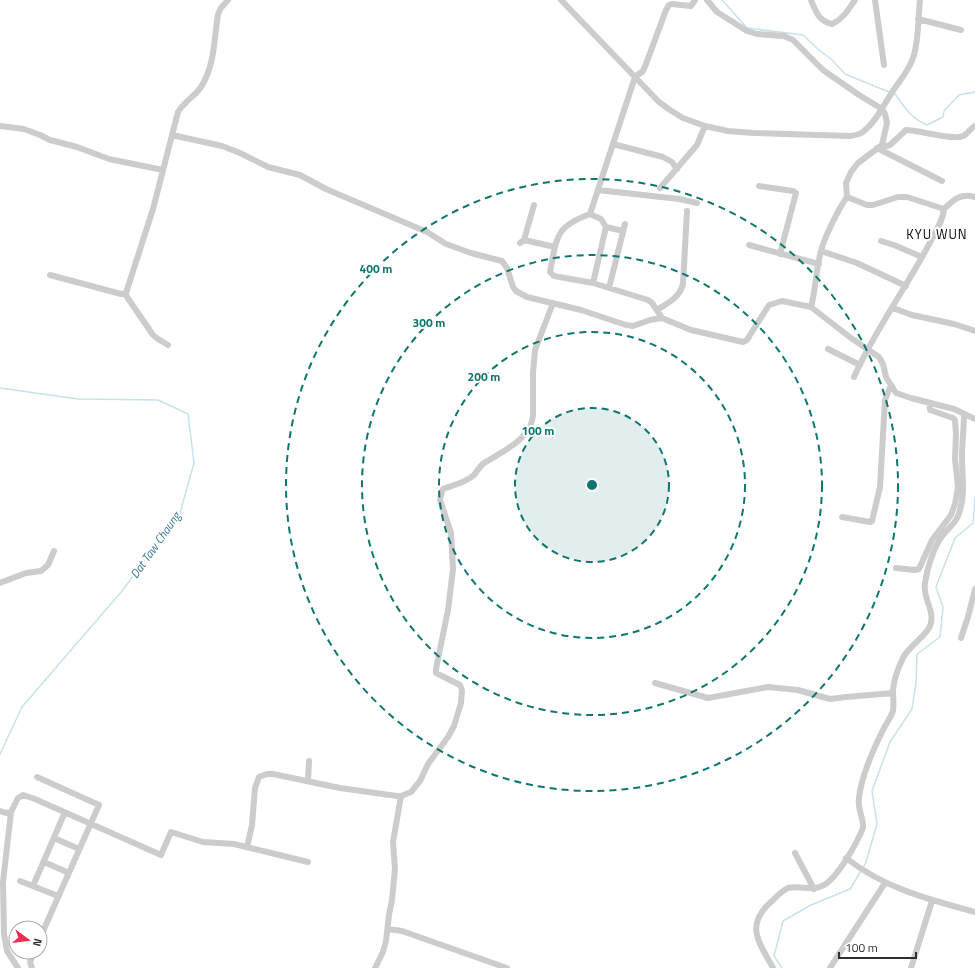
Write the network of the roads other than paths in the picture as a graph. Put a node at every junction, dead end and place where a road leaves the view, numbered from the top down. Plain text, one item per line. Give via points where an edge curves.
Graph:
1 (228, 0) edge
2 (561, 0) edge
3 (695, 0) edge
4 (707, 0) edge
5 (811, 0) edge
6 (855, 0) edge
7 (875, 0) edge
8 (920, 0) edge
9 (918, 19) junction
10 (961, 30) dead end
11 (884, 65) dead end
12 (635, 77) junction
13 (882, 110) junction
14 (0, 126) edge
15 (705, 126) junction
16 (975, 126) edge
17 (172, 135) junction
18 (613, 144) junction
19 (879, 146) junction
20 (677, 169) junction
21 (163, 170) junction
22 (942, 181) dead end
23 (759, 186) dead end
24 (660, 188) dead end
25 (598, 190) junction
26 (847, 197) junction
27 (975, 197) edge
28 (697, 203) dead end
29 (534, 205) dead end
30 (944, 209) junction
31 (687, 211) dead end
32 (590, 214) junction
33 (625, 224) dead end
34 (606, 226) junction
35 (623, 231) junction
36 (881, 241) dead end
37 (749, 245) dead end
38 (555, 247) junction
39 (821, 251) junction
40 (780, 254) junction
41 (922, 257) junction
42 (819, 264) junction
43 (50, 275) dead end
44 (593, 283) junction
45 (906, 286) junction
46 (609, 288) junction
47 (125, 294) junction
48 (553, 303) junction
49 (811, 307) junction
50 (893, 308) junction
51 (657, 310) junction
52 (662, 318) junction
53 (975, 331) edge
54 (168, 345) dead end
55 (828, 349) dead end
56 (868, 349) junction
57 (860, 365) junction
58 (854, 377) dead end
59 (891, 386) junction
60 (929, 403) junction
61 (964, 414) junction
62 (974, 418) edge
63 (842, 517) dead end
64 (54, 551) dead end
65 (896, 568) dead end
66 (0, 582) edge
67 (975, 589) edge
68 (961, 638) dead end
69 (655, 683) dead end
70 (893, 693) junction
71 (310, 761) dead end
72 (37, 777) dead end
73 (308, 781) junction
74 (401, 796) junction
75 (0, 811) edge
76 (12, 812) junction
77 (65, 812) junction
78 (90, 824) junction
79 (54, 838) junction
80 (247, 847) junction
81 (79, 848) junction
82 (795, 853) dead end
83 (846, 858) junction
84 (44, 862) junction
85 (308, 862) dead end
86 (68, 873) junction
87 (20, 880) dead end
88 (885, 883) junction
89 (33, 886) junction
90 (814, 889) junction
91 (58, 896) junction
92 (932, 901) junction
93 (975, 912) edge
94 (48, 920) edge
95 (388, 929) junction
96 (499, 967) edge
97 (18, 968) edge
98 (375, 968) edge
99 (507, 968) edge
100 (773, 968) edge
101 (830, 968) edge
102 (911, 968) edge

1 - 17 street via 218,14 212,63 205,80 178,112
2 - 12 street
3 - 12 street via 691,6 668,5 643,71
4 - 13 street via 718,12 747,31 784,36 793,40 823,70
5 - 6 street via 818,16 824,22 832,24 847,13
7 - 11 street
8 - 9 street
9 - 10 street
9 - 13 street via 914,56
12 - 15 street via 670,110
12 - 18 street
13 - 15 street via 859,135 754,133
13 - 19 street via 887,123
14 - 21 street via 24,129 110,159
15 - 20 street via 697,145
16 - 19 street via 967,134 958,137 906,130 890,145
17 - 21 street
17 - 48 street via 222,146 268,167 300,175 326,189 427,232 446,244 502,261 516,291 527,297
18 - 20 street via 663,157 672,162
18 - 25 street
19 - 22 street
19 - 26 street via 851,172 846,183
20 - 24 street
21 - 47 street
23 - 40 street via 796,193
25 - 28 street
25 - 32 street
26 - 30 street via 867,205 898,197 907,198
26 - 39 street
27 - 30 street via 958,196
29 - 38 street via 522,242
30 - 41 street via 941,221
31 - 51 street via 684,284 676,297
32 - 34 street
32 - 38 street via 577,218 565,226
33 - 35 street
34 - 35 street
34 - 44 street
35 - 46 street
36 - 41 street
37 - 40 street
38 - 44 street via 551,274
39 - 42 street
39 - 45 street via 857,263
40 - 42 street
41 - 45 street
42 - 49 street
43 - 47 street
44 - 46 street
45 - 50 street
46 - 51 street via 648,300
47 - 54 street via 153,335
48 - 52 street via 633,326
48 - 74 street via 535,350 534,416 528,431 519,441 480,466 470,477 443,489 441,495 440,500 451,533 453,569 436,673 460,685 462,696 454,726 448,737 428,764 416,787
49 - 52 street via 782,301 769,305 750,336 743,342 691,330
49 - 56 street
50 - 53 street
50 - 56 street
51 - 52 street
55 - 57 street
56 - 57 street
56 - 59 street via 879,357
57 - 58 street
59 - 60 street via 903,396
59 - 63 street via 885,400 880,487 872,521
60 - 61 street
60 - 65 street via 930,410 955,420 957,495 951,515 932,540 920,569
61 - 62 street
61 - 70 street via 963,501 956,521 940,540 927,571 924,592 932,615 930,628 904,656 895,678
64 - 66 street via 48,565 41,571
67 - 68 street
69 - 70 street via 708,698 768,687 798,690 830,699
70 - 83 street via 892,713 869,764 859,797 858,806 863,828
71 - 73 street
72 - 78 street via 99,805
73 - 74 street
73 - 80 street via 273,774 259,777 255,788
74 - 95 street via 393,842 395,869
75 - 76 street
76 - 77 street via 18,798 23,795
76 - 97 street via 3,882 4,934 7,951
77 - 78 street
77 - 79 street
78 - 80 street via 160,855 171,832 211,844
78 - 81 street
79 - 81 street
79 - 84 street
80 - 85 street
81 - 86 street
82 - 90 street
83 - 88 street
83 - 90 street via 834,876 824,885
84 - 86 street
84 - 89 street
86 - 91 street
87 - 89 street
88 - 92 street
88 - 101 street
89 - 91 street
90 - 100 street via 787,888 768,904 759,916 755,927 757,938
91 - 94 street
92 - 93 street
92 - 102 street
95 - 96 street via 402,931
95 - 98 street via 383,952
96 - 99 street

